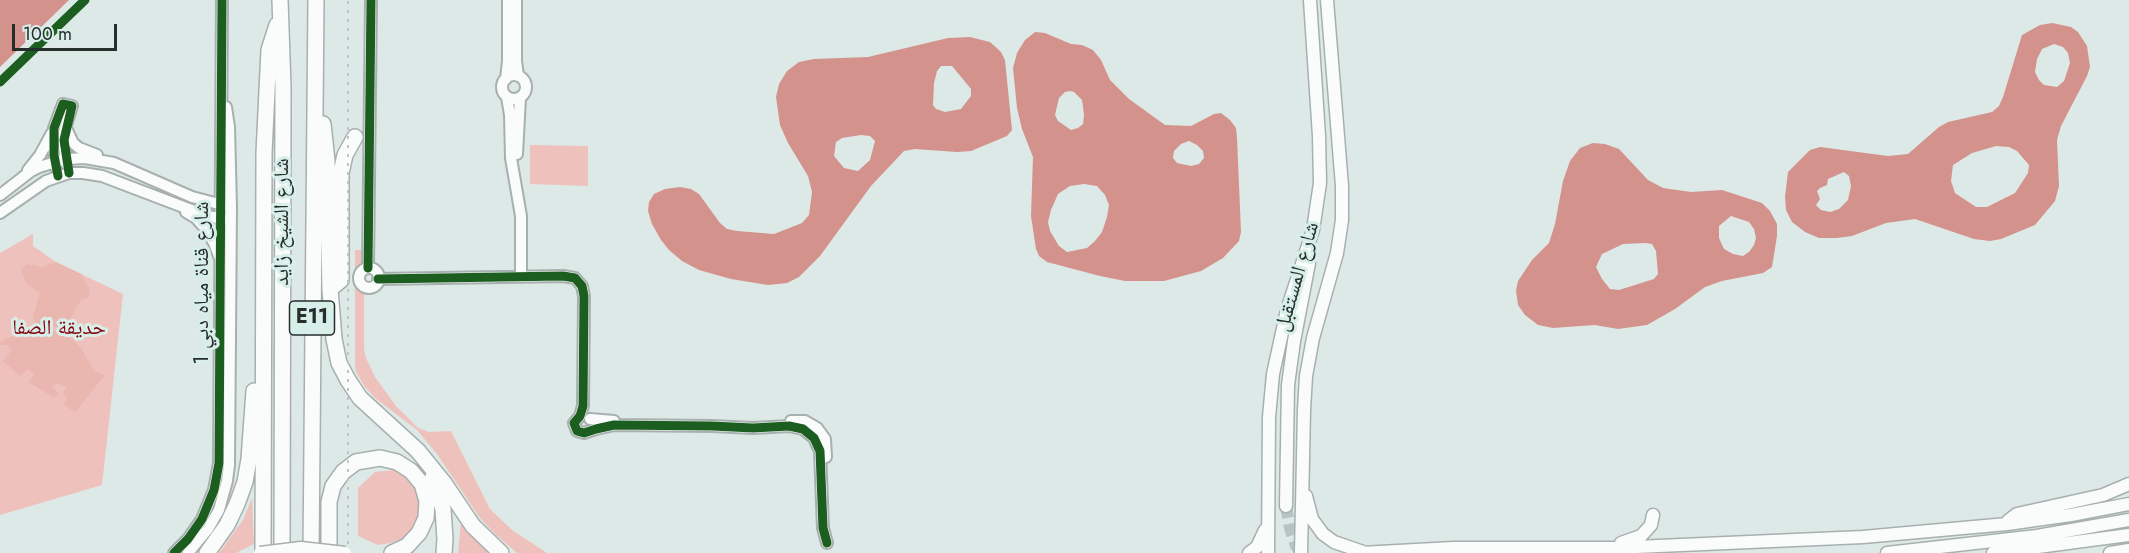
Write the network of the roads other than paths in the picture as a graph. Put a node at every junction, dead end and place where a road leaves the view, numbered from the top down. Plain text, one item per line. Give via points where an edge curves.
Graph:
1 (222, 0) edge
2 (280, 0) edge
3 (316, 0) edge
4 (370, 0) edge
5 (508, 0) edge
6 (516, 0) edge
7 (1310, 0) edge
8 (1327, 0) edge
9 (280, 20) junction
10 (518, 76) junction
11 (506, 79) junction
12 (221, 80) junction
13 (316, 84) junction
14 (507, 97) junction
15 (520, 98) junction
16 (60, 127) junction
17 (356, 137) dead end
18 (60, 160) junction
19 (114, 163) junction
20 (69, 173) junction
21 (57, 176) junction
22 (17, 182) junction
23 (221, 186) junction
24 (152, 194) junction
25 (0, 195) edge
26 (192, 197) junction
27 (226, 206) junction
28 (0, 213) edge
29 (226, 219) junction
30 (1310, 244) junction
31 (221, 265) junction
32 (368, 268) junction
33 (525, 277) junction
34 (378, 279) junction
35 (330, 289) junction
36 (263, 308) junction
37 (585, 414) junction
38 (670, 424) junction
39 (590, 430) junction
40 (418, 451) junction
41 (1302, 477) junction
42 (2129, 484) edge
43 (2129, 504) edge
44 (1286, 506) tunnel mouth
45 (1653, 515) dead end
46 (2129, 520) edge
47 (1268, 523) junction
48 (2007, 524) junction
49 (2129, 535) edge
50 (1724, 542) junction
51 (828, 548) edge
52 (1613, 548) junction
53 (2129, 550) edge
54 (174, 553) edge
55 (188, 553) edge
56 (207, 553) edge
57 (261, 553) edge
58 (282, 553) edge
59 (311, 553) edge
60 (329, 553) edge
61 (345, 553) edge
62 (392, 553) edge
63 (444, 553) edge
64 (501, 553) edge
65 (1249, 553) edge
66 (1268, 553) edge
67 (1274, 553) edge
68 (1301, 553) edge
69 (1361, 553) edge
70 (1366, 553) edge
71 (1676, 553) edge
72 (1887, 553) edge
73 (1993, 553) edge
74 (2110, 553) edge

1 - 12 street, شارع قناة مياه دبي 1
2 - 9 highway, شارع الشيخ زايد / E11
3 - 13 highway, شارع الشيخ زايد / E11
4 - 32 street
5 - 11 street
6 - 10 street
7 - 30 main road, شارع المستقبل via 1320,152 1318,199
8 - 41 main road, شارع المستقبل via 1342,211 1337,253 1309,359
9 - 36 highway via 268,58
9 - 58 highway, شارع الشيخ زايد / E11
10 - 11 street
10 - 15 street via 526,87
11 - 14 street via 502,88
12 - 23 street, شارع قناة مياه دبي 1
12 - 27 street, شارع قناة مياه دبي 1 via 229,127
13 - 35 highway via 327,161
13 - 59 highway, شارع الشيخ زايد / E11
14 - 15 street
14 - 33 street
15 - 33 street via 517,154 527,214
16 - 18 street via 64,141
16 - 19 street via 79,148
16 - 22 street
17 - 35 highway via 345,155 341,173 340,280
18 - 19 street
18 - 20 street
18 - 21 street
18 - 22 street via 31,171
19 - 26 street
20 - 21 street
20 - 24 street via 102,176
21 - 28 street
22 - 25 street
23 - 26 street via 205,197
23 - 27 street, شارع قناة مياه دبي 1
24 - 29 street via 207,216
24 - 31 street via 196,218 214,243
26 - 27 street
27 - 29 street, شارع قناة مياه دبي 1
29 - 31 street, شارع قناة مياه دبي 1
29 - 55 street, شارع قناة مياه دبي 1 via 229,465 219,510
30 - 44 main road via 1288,385
30 - 47 main road, شارع المستقبل via 1275,360 1269,417
31 - 54 street, شارع قناة مياه دبي 1 via 218,469 202,519
32 - 34 street via 376,271
32 - 34 street via 359,276 362,285 371,287
33 - 34 street
33 - 37 street via 565,276 575,278 582,286
35 - 40 highway via 335,346 348,380 367,405
36 - 56 highway via 245,482 233,515
36 - 57 highway
37 - 38 street
37 - 39 street via 592,423
37 - 39 street via 574,423 576,430
38 - 39 street via 614,425
38 - 51 street via 801,421 814,425 825,444
40 - 63 highway via 440,495
40 - 64 highway via 473,526
41 - 68 main road, شارع المستقبل
41 - 70 main road via 1316,527 1334,542
42 - 48 main road via 2103,495 2016,514
43 - 48 main road
45 - 52 main road via 1651,525 1641,536
46 - 72 main road via 2037,536
47 - 65 main road via 1261,541
47 - 66 main road, شارع المستقبل
47 - 67 main road
48 - 50 main road via 1863,537
49 - 73 main road
50 - 52 main road
50 - 71 main road via 1709,550
52 - 70 main road via 1464,548
53 - 74 main road
57 - 61 main road, bridge via 301,548
60 - 62 highway via 329,502 333,486 349,467 372,458 389,459 411,471 422,484 427,501 426,518 419,534
69 - 70 main road

